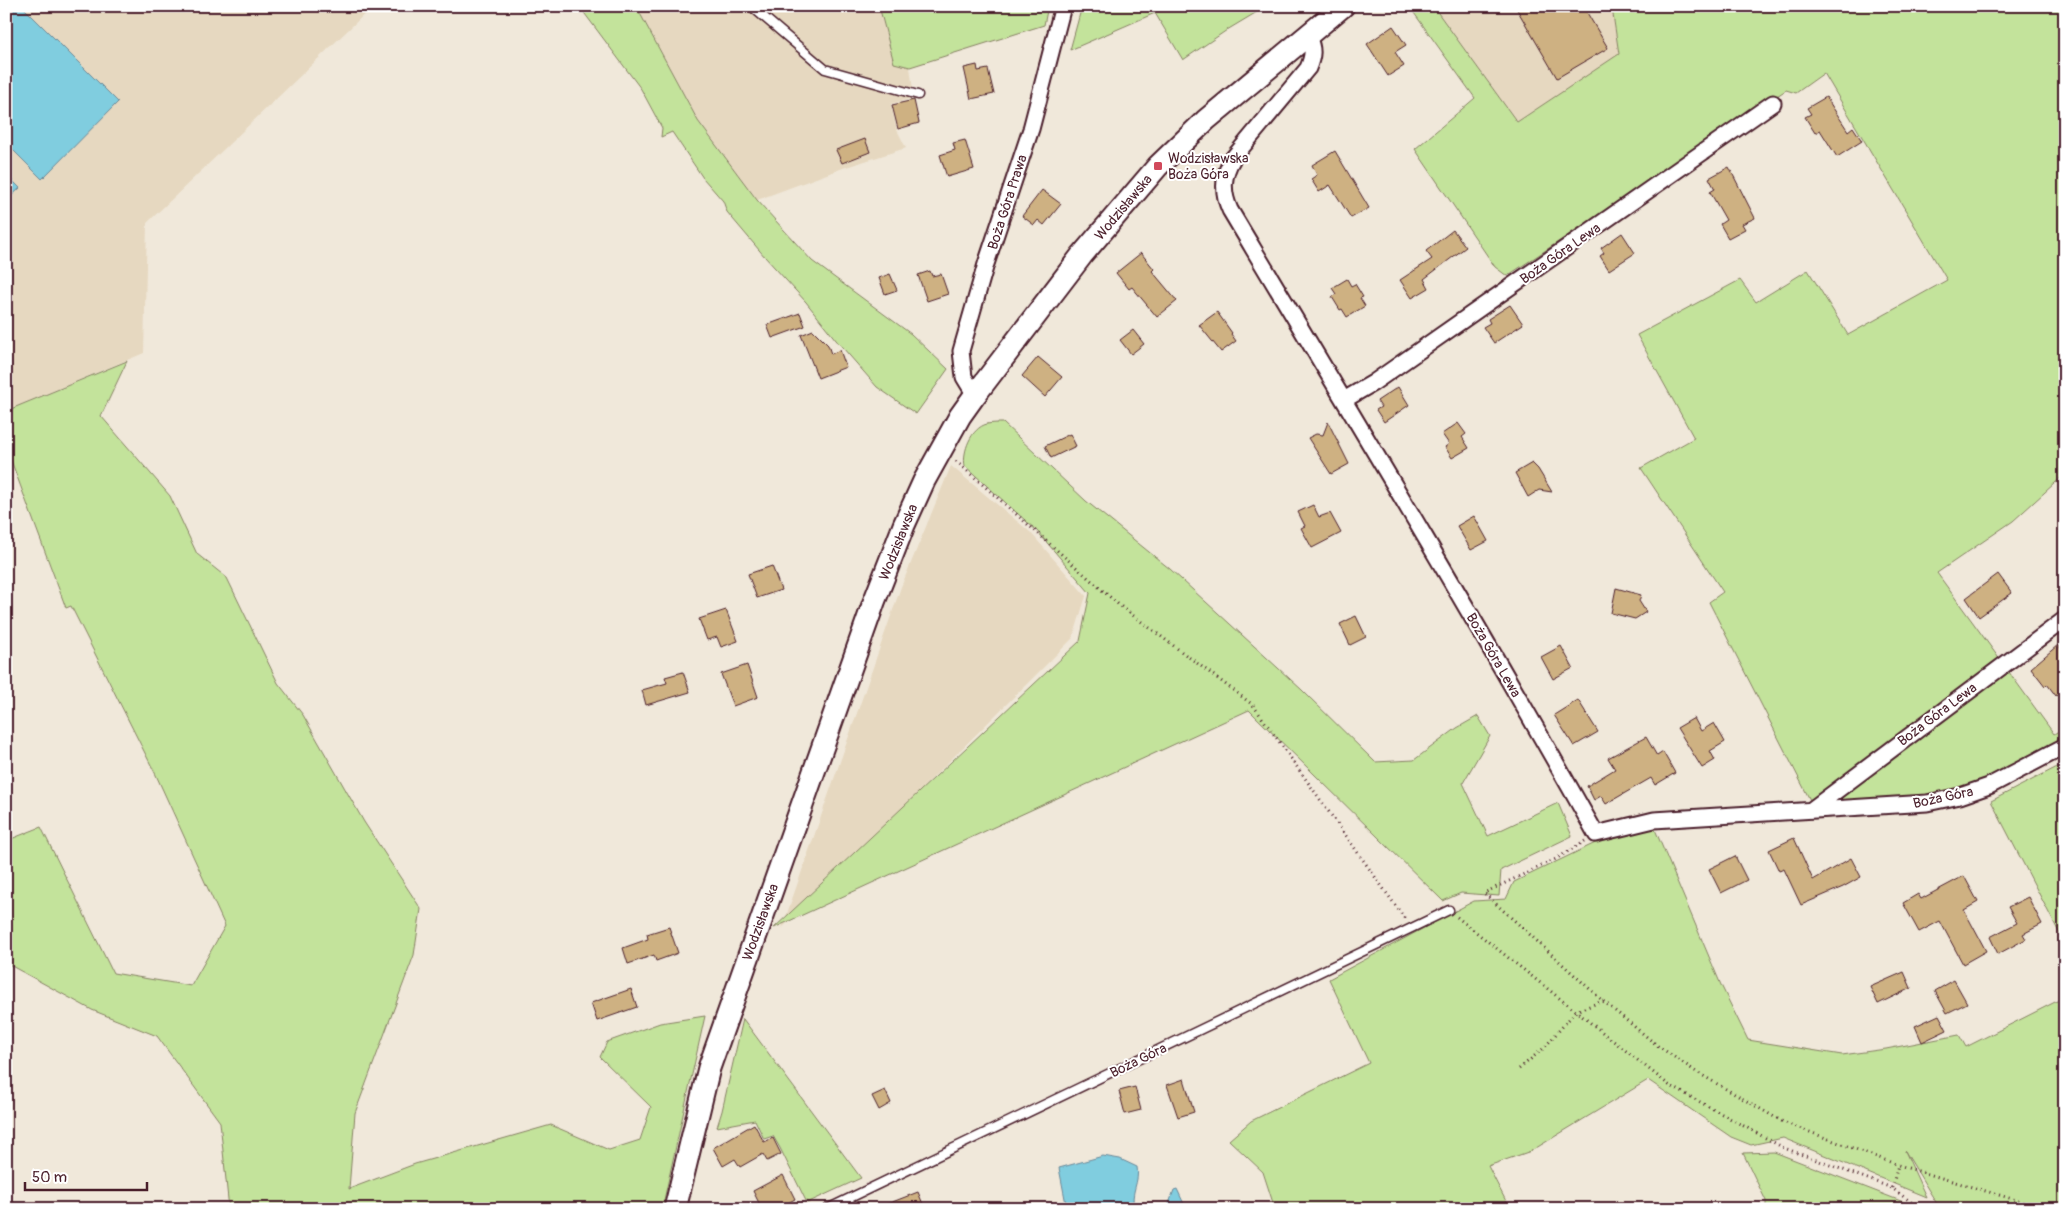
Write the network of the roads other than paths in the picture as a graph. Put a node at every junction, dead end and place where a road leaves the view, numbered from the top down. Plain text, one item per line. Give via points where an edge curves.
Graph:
1 (751, 6) edge
2 (1063, 6) edge
3 (1343, 6) edge
4 (1308, 37) junction
5 (918, 95) dead end
6 (1773, 103) dead end
7 (975, 395) junction
8 (1344, 400) junction
9 (2065, 619) edge
10 (2065, 746) edge
11 (1811, 810) junction
12 (1596, 834) joint
13 (1449, 910) road end
14 (675, 1209) edge
15 (827, 1209) edge

1 - 5 lane via 825,69
2 - 7 street, Boża Góra Prawa via 1031,129 961,351 964,377
3 - 4 main road, Wodzisławska
4 - 7 main road, Wodzisławska via 1206,120 1158,166 1082,255
4 - 8 street, Boża Góra Lewa via 1313,50 1308,68 1233,158 1226,169 1223,184 1230,210
6 - 8 street, Boża Góra Lewa via 1382,378
7 - 14 main road, Wodzisławska via 924,481 874,602 736,988 702,1095
8 - 12 street, Boża Góra Lewa
9 - 11 street, Boża Góra Lewa
10 - 11 street, Boża Góra via 1989,786 1960,796 1898,806
11 - 12 street, Boża Góra via 1654,820
13 - 15 lane, Boża Góra

